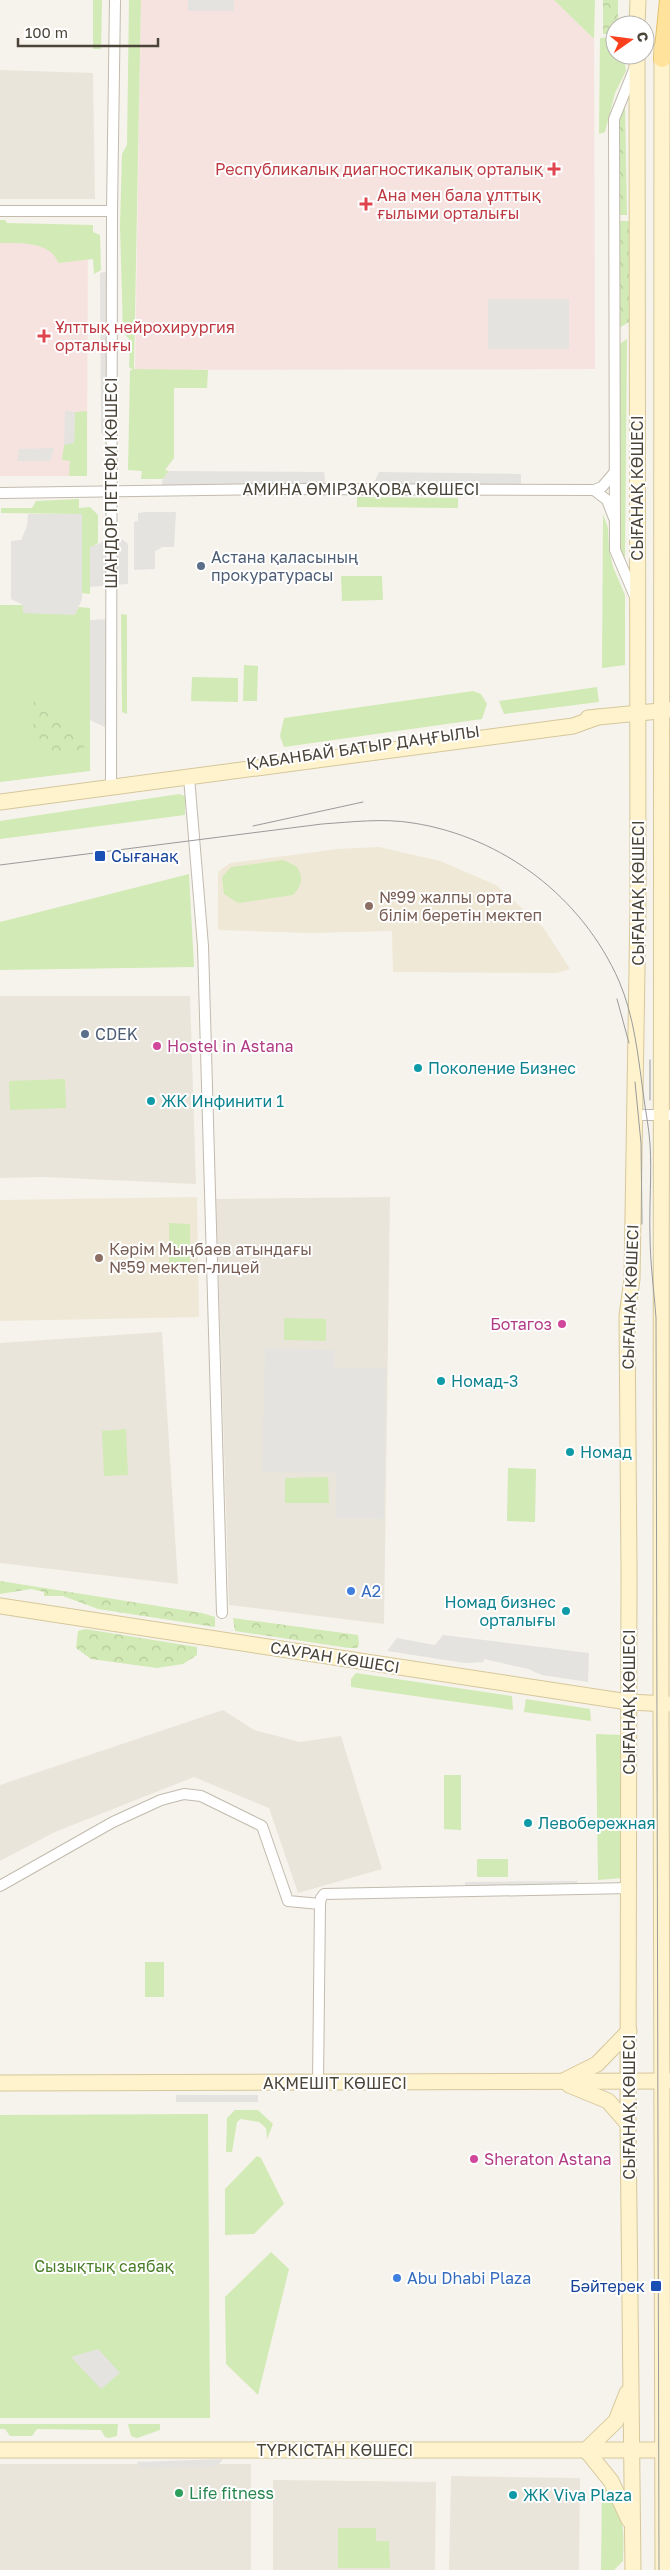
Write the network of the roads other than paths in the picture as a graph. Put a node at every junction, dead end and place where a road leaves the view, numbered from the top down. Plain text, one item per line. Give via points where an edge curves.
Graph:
1 (115, 0) edge
2 (638, 0) edge
3 (662, 0) edge
4 (668, 0) edge
5 (637, 15) edge
6 (662, 59) junction
7 (634, 65) edge
8 (637, 65) edge
9 (636, 183) junction
10 (661, 185) junction
11 (0, 211) edge
12 (112, 211) junction
13 (636, 252) junction
14 (662, 252) junction
15 (614, 473) junction
16 (111, 490) junction
17 (590, 490) junction
18 (0, 493) edge
19 (614, 518) junction
20 (638, 605) junction
21 (666, 710) edge
22 (638, 713) junction
23 (598, 717) junction
24 (190, 777) junction
25 (129, 784) junction
26 (111, 787) junction
27 (0, 802) edge
28 (636, 1114) junction
29 (666, 1115) edge
30 (0, 1606) edge
31 (222, 1613) dead end
32 (628, 1702) junction
33 (665, 1704) edge
34 (0, 1886) edge
35 (630, 1888) junction
36 (320, 1904) junction
37 (629, 2032) junction
38 (666, 2081) edge
39 (561, 2082) junction
40 (629, 2082) junction
41 (318, 2083) junction
42 (0, 2084) edge
43 (628, 2124) junction
44 (631, 2380) junction
45 (0, 2450) edge
46 (586, 2450) junction
47 (632, 2450) junction
48 (667, 2450) edge
49 (632, 2525) junction
50 (632, 2570) edge
51 (663, 2570) edge

1 - 12 street, ШАНДОР ПЕТЕФИ КӨШЕСІ
2 - 5 main road
3 - 6 main road, СЫҒАНАҚ КӨШЕСІ
4 - 6 main road
6 - 10 main road, СЫҒАНАҚ КӨШЕСІ
7 - 15 street via 614,119
8 - 9 main road, СЫҒАНАҚ КӨШЕСІ
9 - 10 main road via 643,192
9 - 13 main road, СЫҒАНАҚ КӨШЕСІ
10 - 14 main road, СЫҒАНАҚ КӨШЕСІ
11 - 12 street
12 - 16 street, ШАНДОР ПЕТЕФИ КӨШЕСІ
13 - 14 main road via 646,243
13 - 20 main road, СЫҒАНАҚ КӨШЕСІ
14 - 21 main road, СЫҒАНАҚ КӨШЕСІ
15 - 17 street via 602,486
15 - 19 street
16 - 17 street, АМИНА ӨМІРЗАҚОВА КӨШЕСІ
16 - 18 street, АМИНА ӨМІРЗАҚОВА КӨШЕСІ
16 - 26 street, ШАНДОР ПЕТЕФИ КӨШЕСІ
17 - 19 street via 601,493 608,500
19 - 20 street via 615,550
20 - 22 main road, СЫҒАНАҚ КӨШЕСІ
21 - 22 main road, ҚАБАНБАЙ БАТЫР ДАҢҒЫЛЫ
21 - 29 main road, СЫҒАНАҚ КӨШЕСІ
22 - 23 main road, ҚАБАНБАЙ БАТЫР ДАҢҒЫЛЫ
22 - 28 main road, СЫҒАНАҚ КӨШЕСІ
23 - 24 main road, ҚАБАНБАЙ БАТЫР ДАҢҒЫЛЫ via 573,726
23 - 25 main road, ҚАБАНБАЙ БАТЫР ДАҢҒЫЛЫ via 265,760 137,780
24 - 25 main road, ҚАБАНБАЙ БАТЫР ДАҢҒЫЛЫ
24 - 31 street via 203,946
25 - 26 main road, ҚАБАНБАЙ БАТЫР ДАҢҒЫЛЫ
26 - 27 main road, ҚАБАНБАЙ БАТЫР ДАҢҒЫЛЫ
28 - 29 street
28 - 32 main road, СЫҒАНАҚ КӨШЕСІ via 632,1280 626,1316
29 - 33 main road, СЫҒАНАҚ КӨШЕСІ
30 - 32 main road, САУРАН КӨШЕСІ
32 - 33 main road, САУРАН КӨШЕСІ
32 - 35 main road, СЫҒАНАҚ КӨШЕСІ
33 - 38 main road, СЫҒАНАҚ КӨШЕСІ
34 - 36 street via 112,1822 161,1800 184,1794 201,1796 262,1826 288,1901
35 - 36 street via 329,1893 321,1898
35 - 37 main road, СЫҒАНАҚ КӨШЕСІ
36 - 41 street
37 - 39 main road via 597,2064
37 - 40 main road, СЫҒАНАҚ КӨШЕСІ
38 - 40 main road, АҚМЕШІТ КӨШЕСІ
38 - 48 main road, СЫҒАНАҚ КӨШЕСІ
39 - 40 main road, АҚМЕШІТ КӨШЕСІ
39 - 41 main road, АҚМЕШІТ КӨШЕСІ
39 - 43 main road via 608,2101
40 - 43 main road, СЫҒАНАҚ КӨШЕСІ
41 - 42 main road, АҚМЕШІТ КӨШЕСІ
43 - 44 main road, СЫҒАНАҚ КӨШЕСІ
44 - 46 main road via 616,2421
44 - 47 main road, СЫҒАНАҚ КӨШЕСІ
45 - 46 main road, ТҮРКІСТАН КӨШЕСІ
46 - 47 main road, ТҮРКІСТАН КӨШЕСІ
46 - 49 main road via 611,2481
47 - 48 main road, ТҮРКІСТАН КӨШЕСІ
47 - 49 main road, СЫҒАНАҚ КӨШЕСІ
48 - 51 main road, СЫҒАНАҚ КӨШЕСІ
49 - 50 main road, СЫҒАНАҚ КӨШЕСІ

